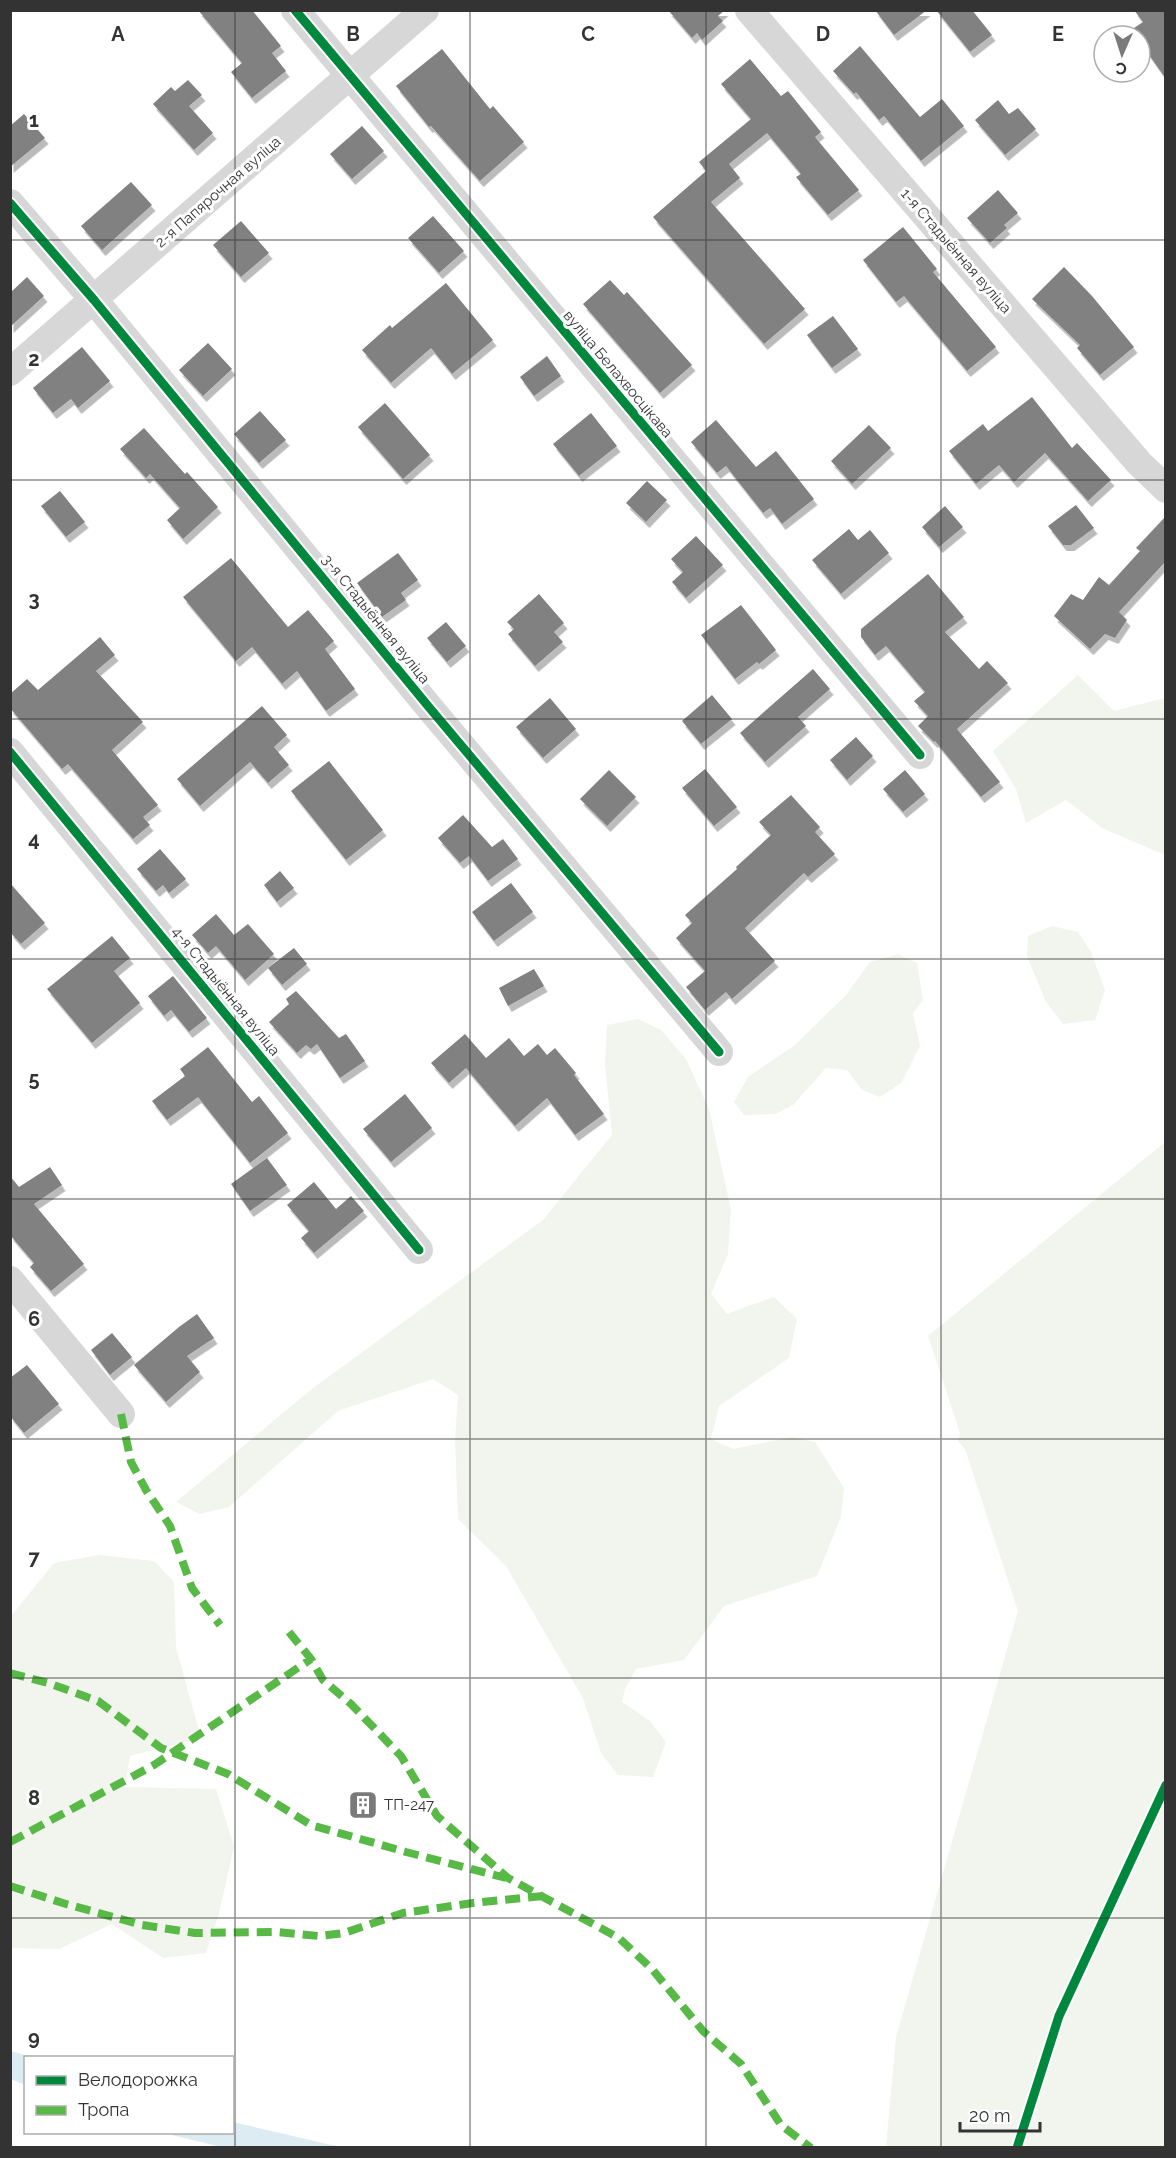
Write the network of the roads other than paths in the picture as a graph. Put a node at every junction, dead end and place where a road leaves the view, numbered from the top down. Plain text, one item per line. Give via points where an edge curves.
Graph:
1 (296, 10) edge
2 (425, 10) edge
3 (749, 10) edge
4 (351, 76) junction
5 (10, 203) edge
6 (94, 300) junction
7 (10, 372) edge
8 (1166, 489) edge
9 (10, 752) edge
10 (920, 755) dead end
11 (719, 1052) dead end
12 (419, 1250) dead end
13 (10, 1280) edge
14 (121, 1414) dead end

1 - 4 street, вуліца Белахвосцікава
2 - 4 street, 2-я Папярочная вуліца
3 - 8 street, 1-я Стадыённая вуліца via 1138,463
4 - 6 street, 2-я Папярочная вуліца
4 - 10 street, вуліца Белахвосцікава
5 - 6 street, 3-я Стадыённая вуліца
6 - 7 street, 2-я Папярочная вуліца
6 - 11 street, 3-я Стадыённая вуліца via 435,715
9 - 12 street, 4-я Стадыённая вуліца
13 - 14 street

